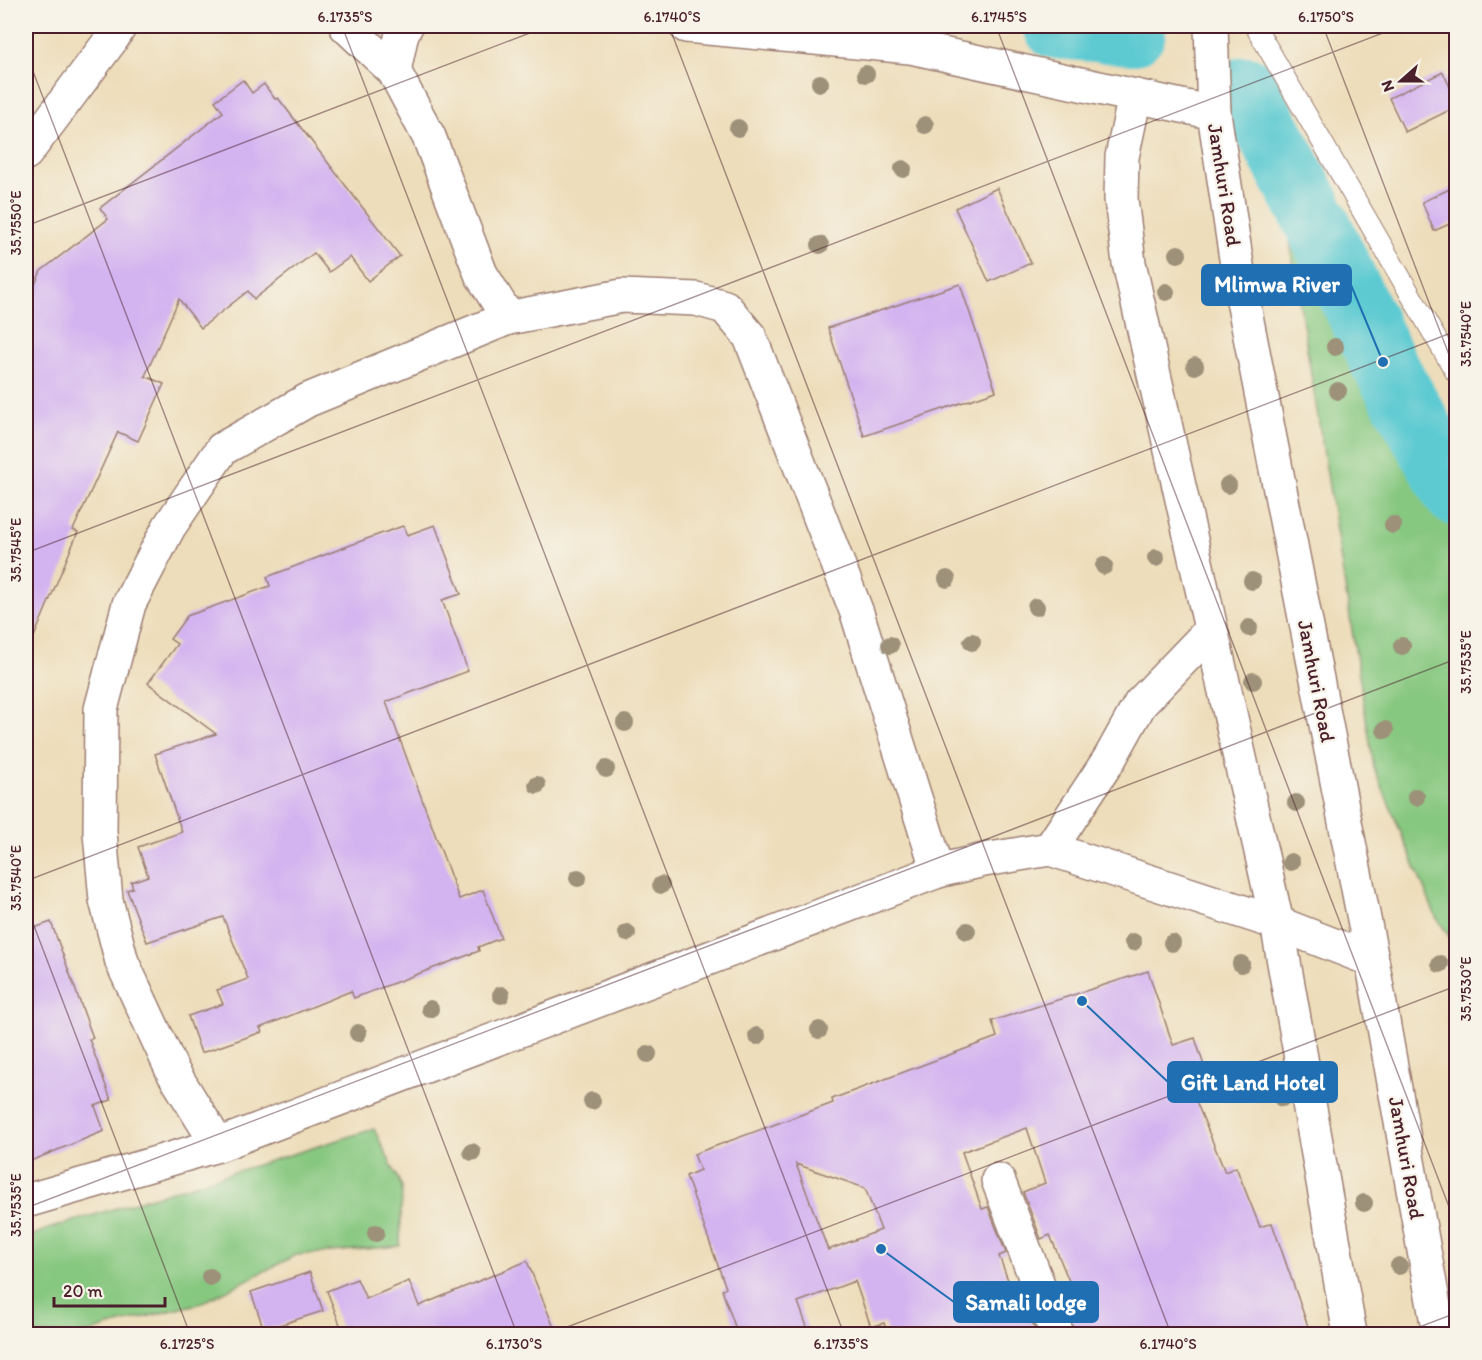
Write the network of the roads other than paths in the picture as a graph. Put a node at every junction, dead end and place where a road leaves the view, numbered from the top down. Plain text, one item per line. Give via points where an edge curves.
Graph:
1 (120, 26) edge
2 (346, 26) edge
3 (406, 26) edge
4 (686, 26) edge
5 (1210, 26) edge
6 (1255, 26) edge
7 (394, 71) junction
8 (1135, 96) junction
9 (1214, 113) junction
10 (26, 153) edge
11 (508, 318) junction
12 (1456, 373) edge
13 (1211, 630) junction
14 (1050, 849) junction
15 (938, 871) junction
16 (1277, 923) junction
17 (1372, 960) junction
18 (218, 1145) junction
19 (998, 1180) dead end
20 (26, 1201) edge
21 (1057, 1335) edge
22 (1350, 1335) edge
23 (1438, 1335) edge

1 - 10 street
2 - 7 street
3 - 7 street
4 - 8 street via 910,47
5 - 9 street, Jamhuri Road
6 - 12 lane
7 - 11 street via 429,137 481,274
8 - 9 street
8 - 13 street via 1122,157 1121,189 1129,263
9 - 17 street, Jamhuri Road via 1240,285
11 - 15 street via 622,296 696,299 725,307 750,337 857,613
11 - 18 street via 308,400 222,449 169,527 129,604 101,709 100,833 106,900 122,962 173,1072
13 - 14 street via 1140,704
13 - 16 street
14 - 15 street
14 - 16 street
15 - 18 street
16 - 17 street
16 - 22 street
17 - 23 street, Jamhuri Road
18 - 20 street
19 - 21 street

